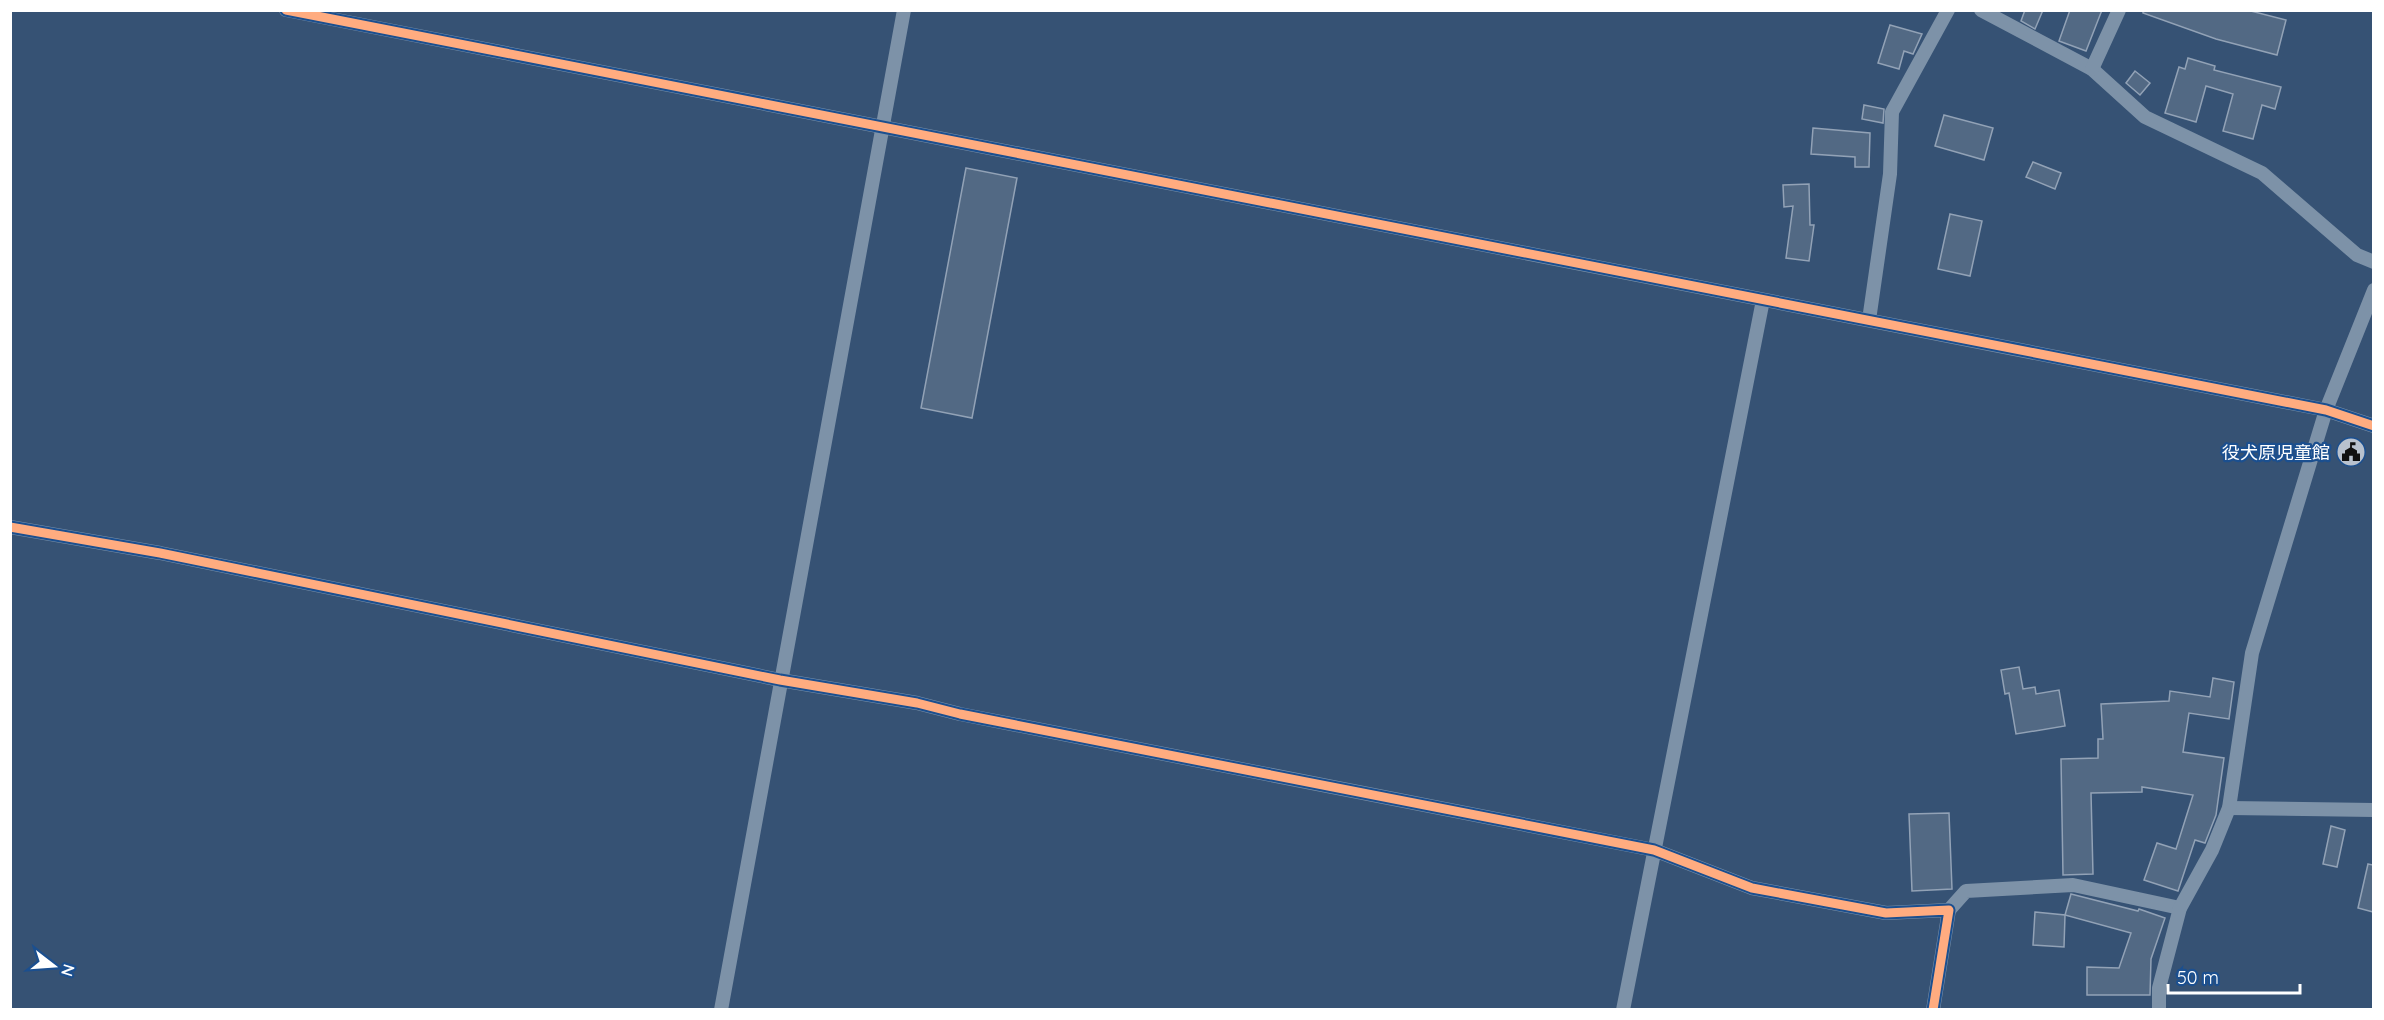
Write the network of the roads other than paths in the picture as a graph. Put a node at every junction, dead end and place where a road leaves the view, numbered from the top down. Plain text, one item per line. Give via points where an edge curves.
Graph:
1 (286, 10) edge
2 (904, 10) edge
3 (1948, 10) edge
4 (1981, 10) edge
5 (2119, 10) edge
6 (2092, 69) junction
7 (882, 128) junction
8 (2373, 262) edge
9 (2373, 290) edge
10 (1763, 300) junction
11 (1869, 320) junction
12 (2326, 410) junction
13 (2373, 426) edge
14 (10, 527) edge
15 (780, 680) junction
16 (2229, 808) junction
17 (2373, 810) edge
18 (1654, 850) junction
19 (2180, 908) junction
20 (1949, 910) junction
21 (721, 1010) edge
22 (1623, 1010) edge
23 (1933, 1010) edge
24 (2159, 1010) edge

1 - 7 street
2 - 7 street
3 - 11 street via 1892,112 1890,174
4 - 6 street
5 - 6 street
6 - 8 street via 2145,117 2262,173 2357,255
7 - 10 street
7 - 15 street
9 - 12 street
10 - 11 street
10 - 18 street
11 - 12 street
12 - 13 street
12 - 16 street via 2252,652
14 - 15 street via 171,555
15 - 18 street via 916,703
15 - 21 street
16 - 17 street
16 - 19 street via 2212,850
18 - 20 street via 1752,888 1886,913
18 - 22 street
19 - 20 street via 2073,885 1966,891
19 - 24 street via 2159,988
20 - 23 street

